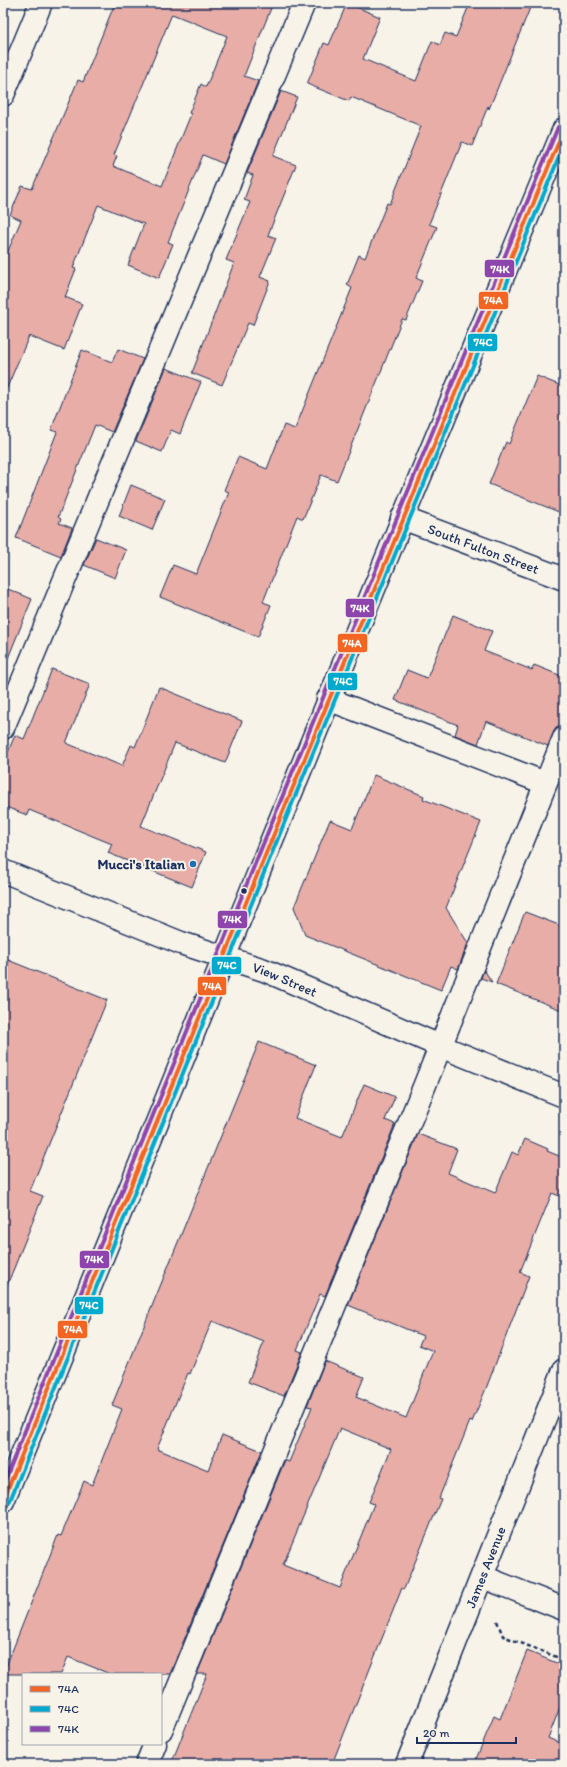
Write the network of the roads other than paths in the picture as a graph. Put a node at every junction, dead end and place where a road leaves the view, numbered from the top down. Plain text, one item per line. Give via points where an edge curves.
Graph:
1 (40, 3) edge
2 (304, 3) edge
3 (3, 95) edge
4 (564, 129) edge
5 (402, 518) junction
6 (564, 580) edge
7 (328, 699) junction
8 (3, 728) edge
9 (564, 738) edge
10 (545, 783) junction
11 (3, 871) edge
12 (223, 956) junction
13 (440, 1046) junction
14 (564, 1096) edge
15 (564, 1370) edge
16 (3, 1500) edge
17 (483, 1577) junction
18 (564, 1609) edge
19 (162, 1728) edge
20 (156, 1745) edge
21 (147, 1764) edge
22 (407, 1764) edge

1 - 3 street
2 - 8 street
4 - 5 street
5 - 6 street, South Fulton Street
5 - 7 street
7 - 10 street
7 - 12 street
9 - 10 street
10 - 13 street
11 - 12 street, View Street via 181,942
12 - 13 street, View Street via 264,970
12 - 16 street
13 - 14 street, View Street
13 - 19 street
15 - 17 street, James Avenue
17 - 18 street
17 - 22 street, James Avenue
20 - 21 street

